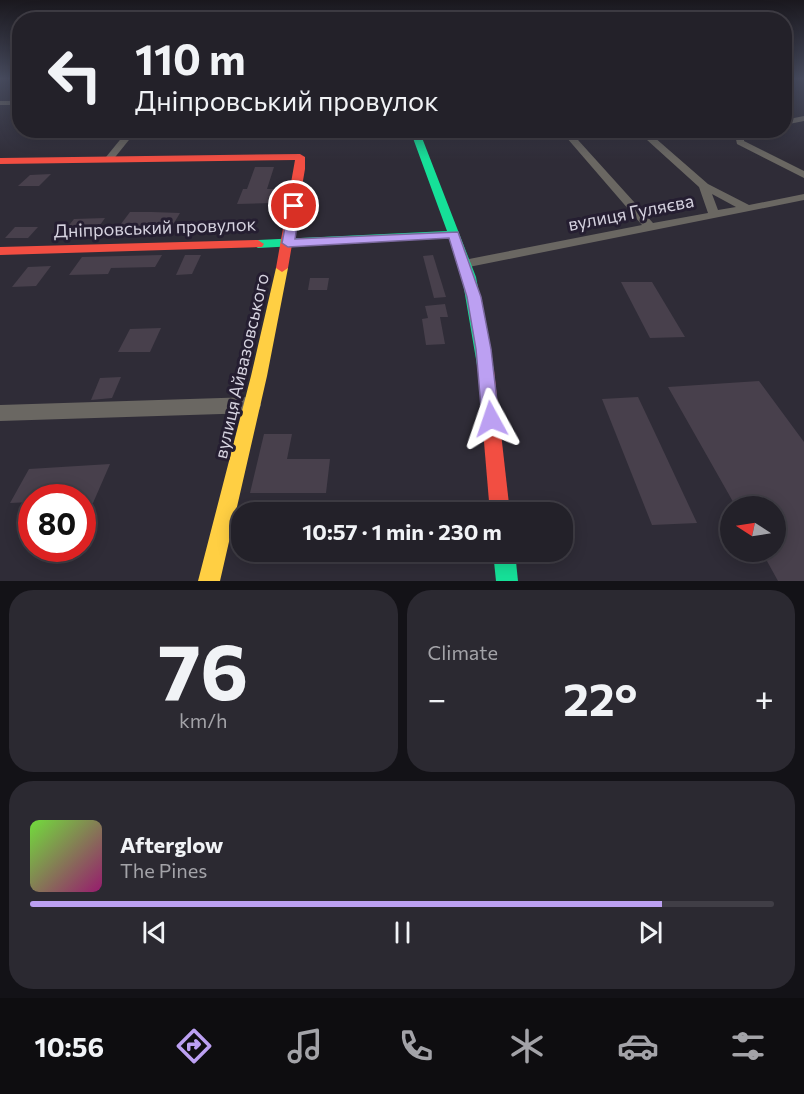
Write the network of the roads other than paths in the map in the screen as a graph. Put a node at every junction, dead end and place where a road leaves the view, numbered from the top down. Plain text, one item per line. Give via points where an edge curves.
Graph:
1 (126, 138) edge
2 (417, 138) edge
3 (571, 138) edge
4 (649, 138) edge
5 (739, 138) edge
6 (109, 159) junction
7 (0, 161) edge
8 (804, 175) edge
9 (704, 186) junction
10 (804, 197) edge
11 (747, 208) junction
12 (714, 215) junction
13 (650, 227) junction
14 (454, 234) junction
15 (288, 243) junction
16 (0, 251) edge
17 (464, 264) junction
18 (253, 405) junction
19 (0, 413) edge
20 (499, 502) edge
21 (505, 562) edge
22 (209, 581) edge
23 (507, 581) edge

1 - 6 street
2 - 14 main road
3 - 13 street
4 - 9 street
5 - 8 street via 740,142
6 - 7 main road
6 - 15 main road, вулиця Айвазовського via 300,157
9 - 11 street
9 - 12 street
10 - 11 street, вулиця Гуляєва
11 - 12 street, вулиця Гуляєва
12 - 13 street, вулиця Гуляєва
13 - 17 street, вулиця Гуляєва
14 - 15 main road, Дніпровський провулок
14 - 17 main road
15 - 16 main road, Дніпровський провулок
15 - 18 main road, вулиця Айвазовського
17 - 20 main road via 484,349
18 - 19 street
18 - 22 main road, вулиця Айвазовського
21 - 23 main road

